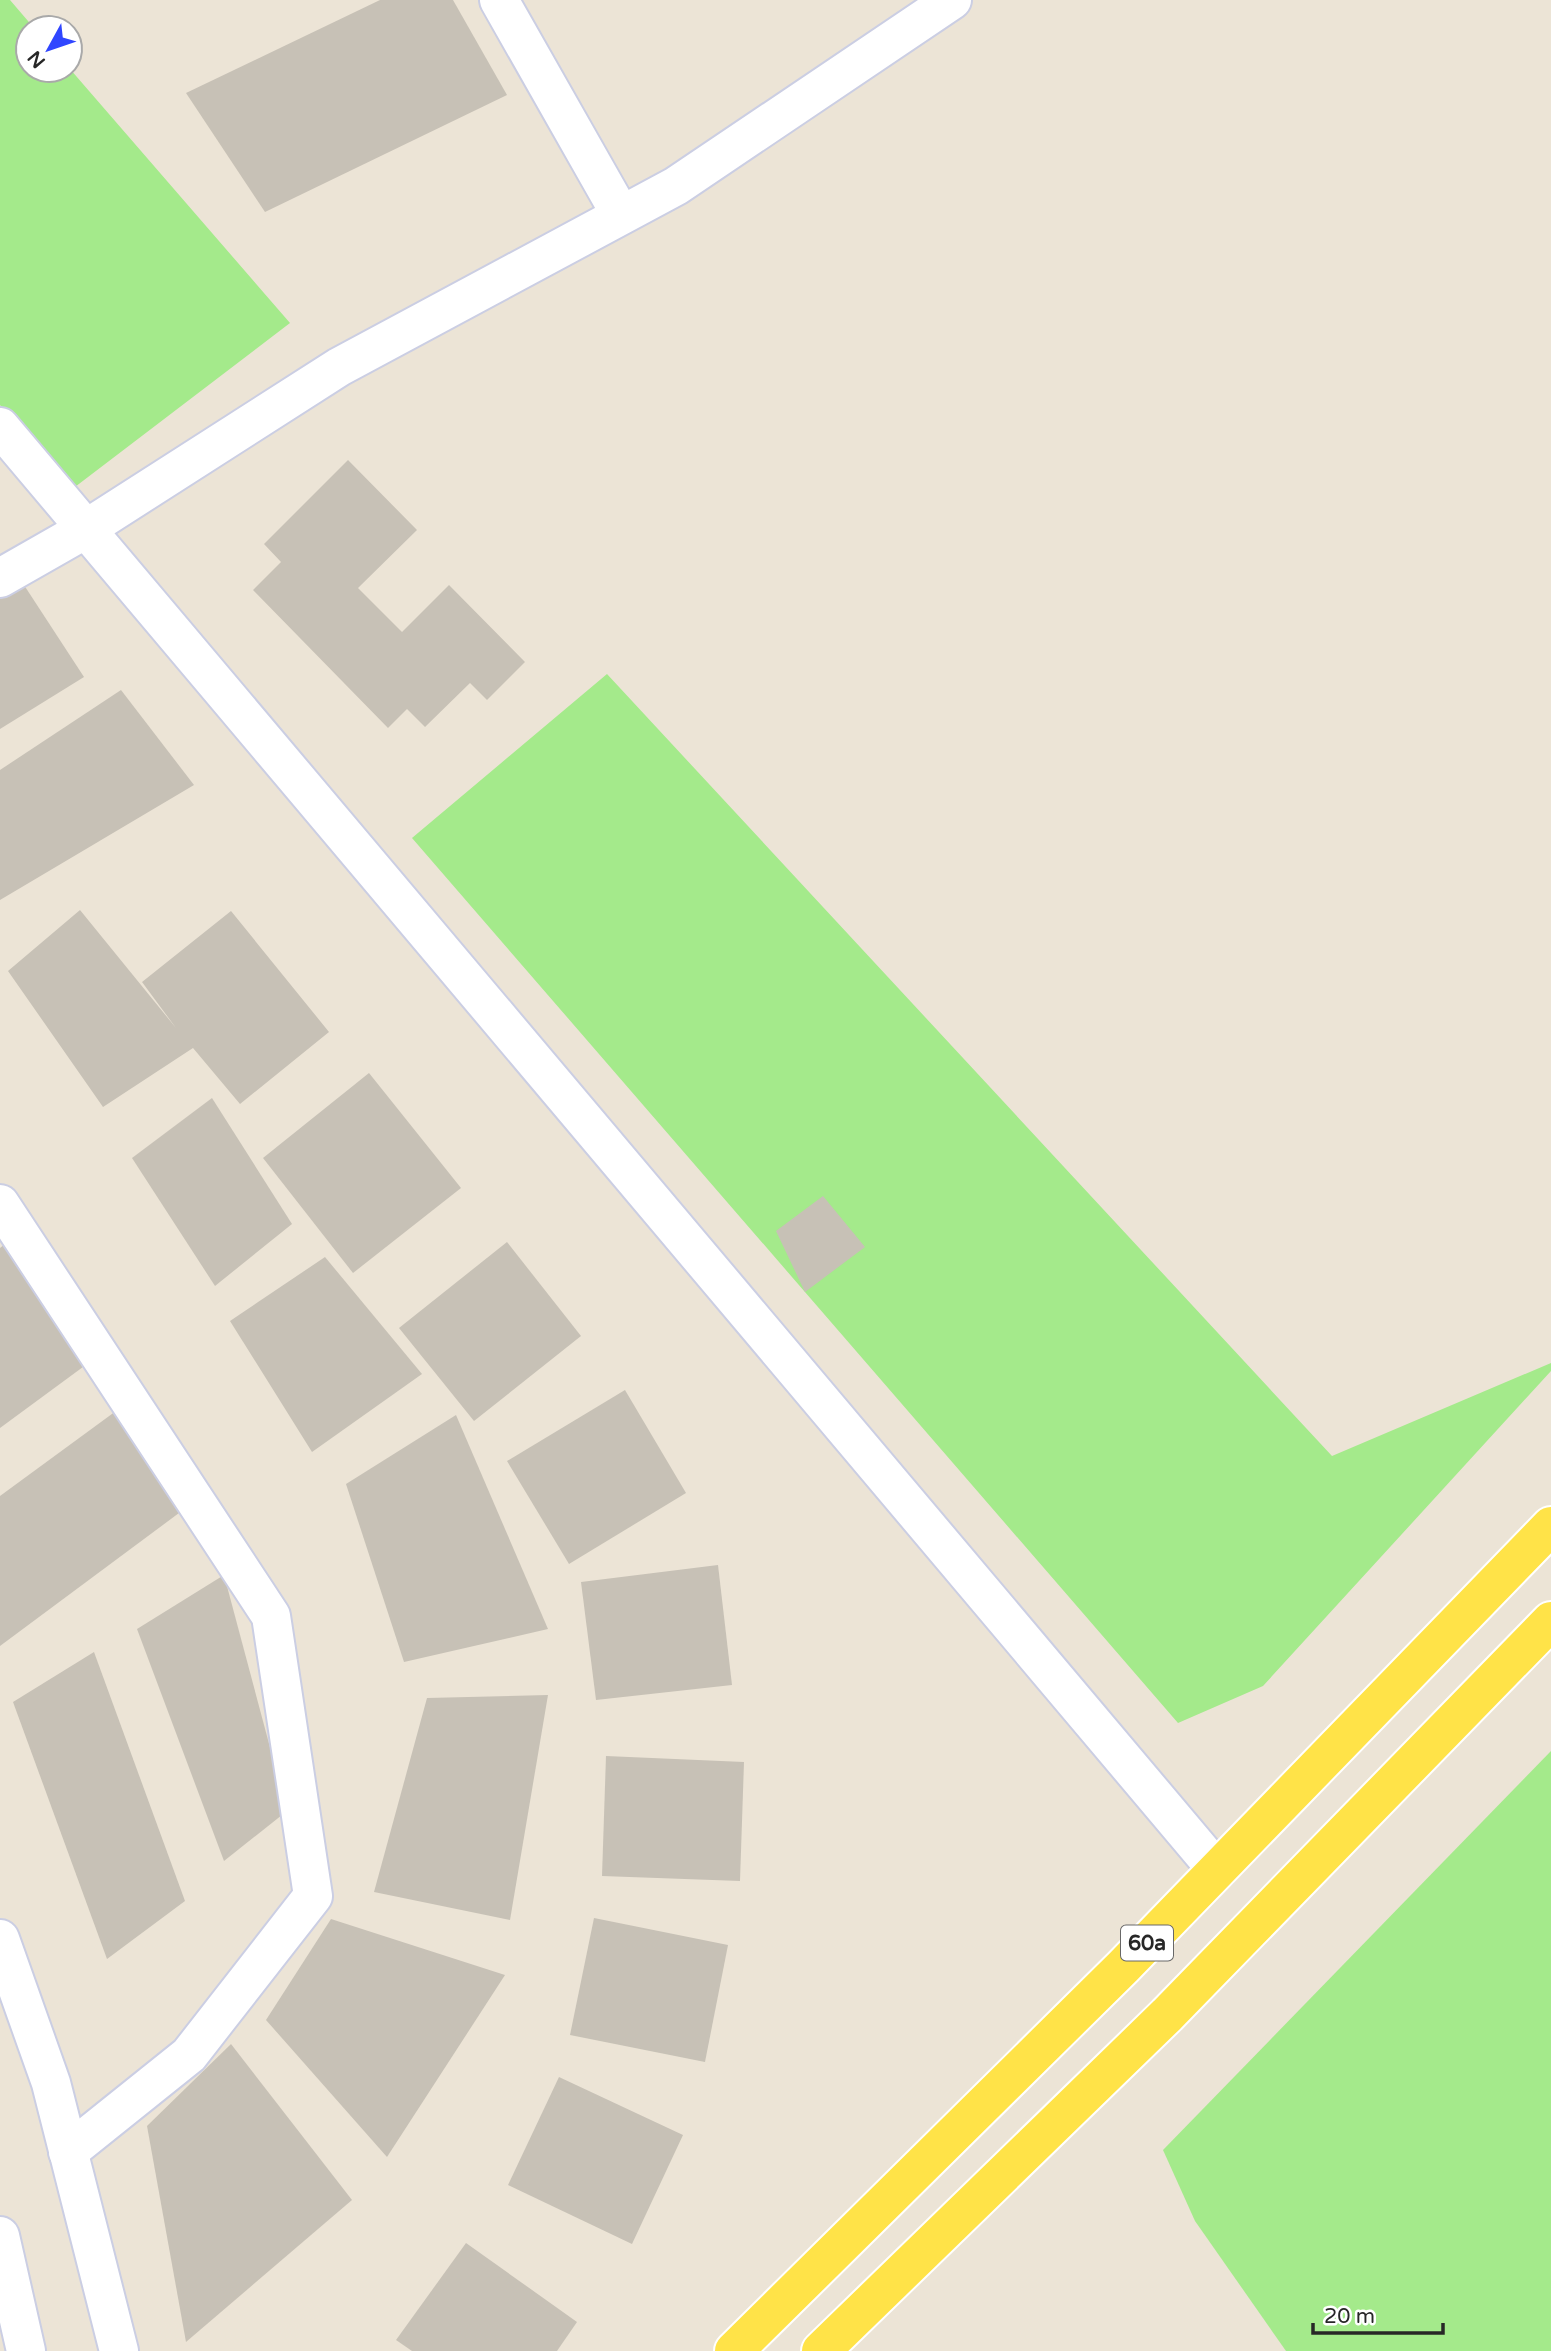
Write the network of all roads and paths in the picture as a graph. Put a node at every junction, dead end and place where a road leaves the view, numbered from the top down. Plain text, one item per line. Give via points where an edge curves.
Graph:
1 (499, 0) edge
2 (952, 0) edge
3 (621, 215) junction
4 (0, 427) edge
5 (86, 529) junction
6 (0, 578) edge
7 (0, 1204) edge
8 (1551, 1527) edge
9 (1551, 1621) edge
10 (1217, 1870) junction
11 (0, 1939) edge
12 (68, 2152) junction
13 (0, 2236) edge
14 (8, 2317) edge
15 (26, 2351) edge
16 (119, 2351) edge
17 (734, 2351) edge
18 (821, 2351) edge

1 - 3 street
2 - 3 street via 676,186
3 - 5 street via 339,367
4 - 5 street
5 - 6 street
5 - 10 street
7 - 12 street via 271,1616 313,1896 189,2055
8 - 10 main road, 60a
9 - 18 main road, 60a via 1167,2015
10 - 17 main road, 60a
11 - 12 street via 51,2083
12 - 16 street
13 - 14 street
14 - 15 street

